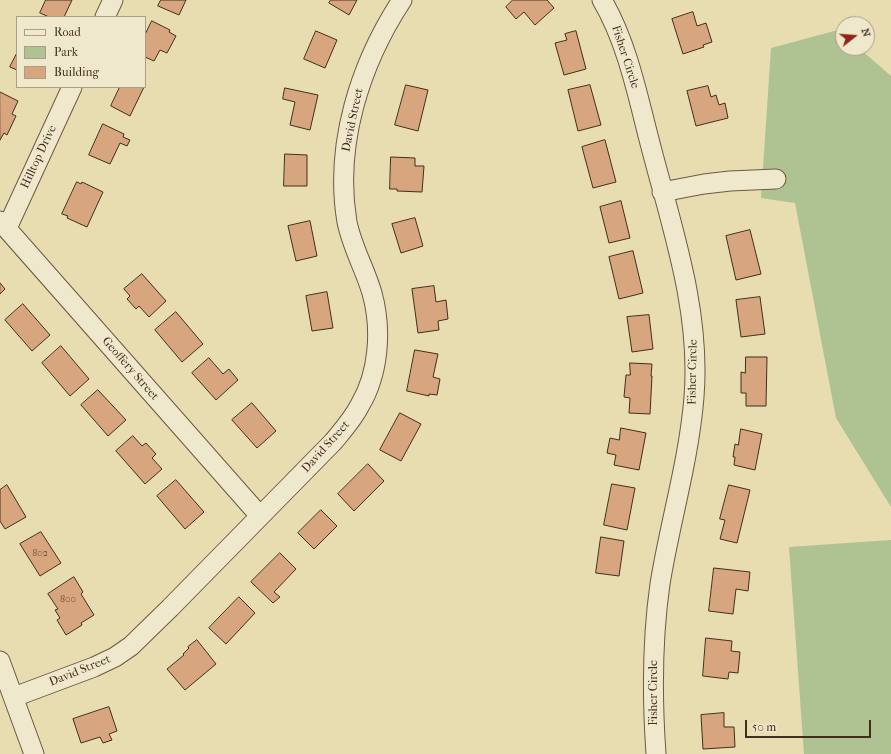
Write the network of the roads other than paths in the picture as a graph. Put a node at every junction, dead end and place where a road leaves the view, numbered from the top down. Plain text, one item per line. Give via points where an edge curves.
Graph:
1 (113, 0) edge
2 (402, 0) edge
3 (602, 0) edge
4 (105, 16) edge
5 (71, 88) edge
6 (776, 179) dead end
7 (662, 192) junction
8 (3, 224) edge
9 (260, 516) junction
10 (0, 661) edge
11 (14, 697) junction
12 (34, 754) edge
13 (656, 754) edge

1 - 4 street
2 - 9 street, David Street via 366,70 356,99 345,160 347,222 371,293 377,323 373,374 368,390 350,421 333,442
3 - 7 street, Fisher Circle via 624,51
5 - 8 street, Hilltop Drive
6 - 7 street via 730,181
7 - 13 street, Fisher Circle via 687,288 695,378 689,438 657,609 653,677
8 - 9 street, Geoffery Street
9 - 11 street, David Street via 131,646 94,667
10 - 11 street
11 - 12 street

